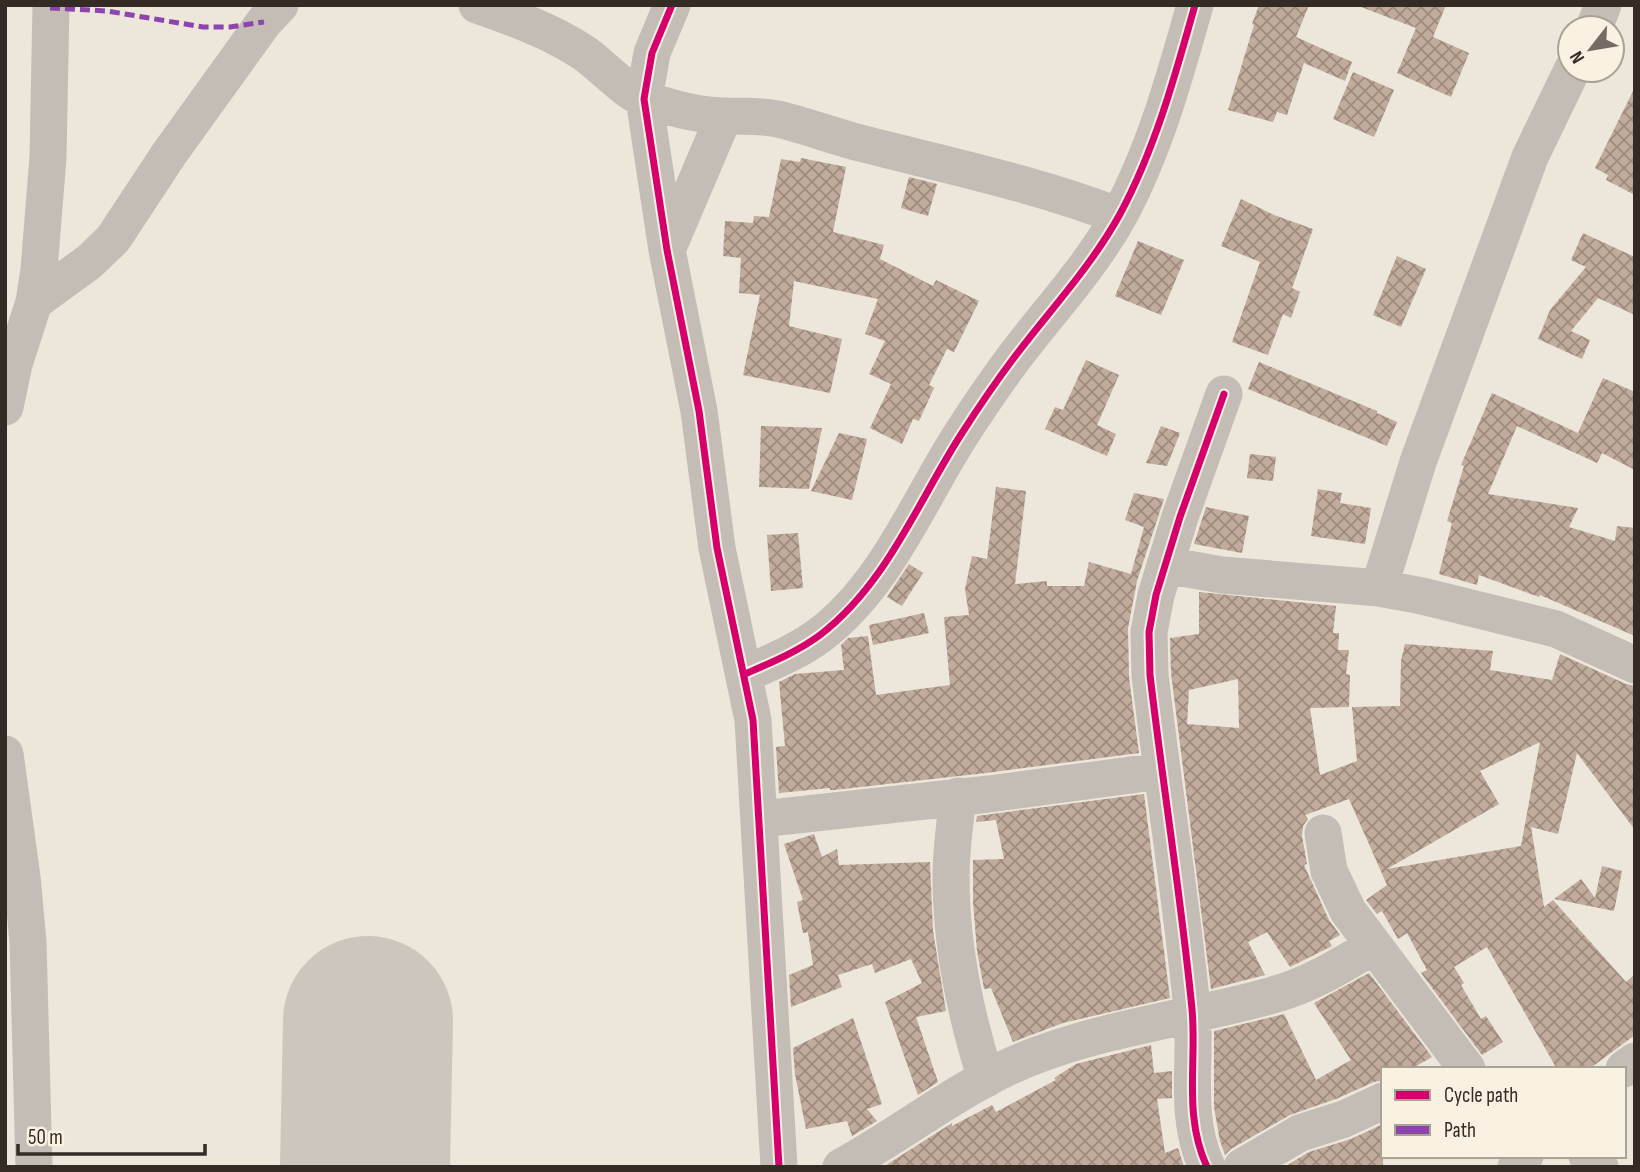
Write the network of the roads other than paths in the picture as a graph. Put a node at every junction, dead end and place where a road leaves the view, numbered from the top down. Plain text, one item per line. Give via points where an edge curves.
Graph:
1 (280, 5) edge
2 (477, 5) edge
3 (672, 5) edge
4 (1195, 5) edge
5 (47, 6) edge
6 (1565, 84) edge
7 (644, 99) junction
8 (724, 117) junction
9 (1119, 216) junction
10 (667, 250) junction
11 (34, 302) junction
12 (1224, 394) dead end
13 (5, 407) edge
14 (1165, 565) junction
15 (1379, 588) junction
16 (1635, 665) edge
17 (745, 674) junction
18 (1161, 771) junction
19 (7, 776) edge
20 (958, 796) junction
21 (760, 819) junction
22 (1323, 833) dead end
23 (1373, 946) junction
24 (1192, 1013) junction
25 (1449, 1062) edge
26 (986, 1079) junction
27 (1381, 1102) edge
28 (34, 1167) edge
29 (779, 1167) edge
30 (841, 1167) edge
31 (1207, 1167) edge
32 (1242, 1167) edge

1 - 11 street via 169,154 113,239
2 - 7 street via 559,38
3 - 7 street via 652,52
4 - 9 street via 1157,128
5 - 11 street via 48,157
6 - 15 street via 1530,157 1418,462
7 - 8 street
7 - 10 street
8 - 9 street via 753,114 776,119 992,175
8 - 10 street
9 - 17 street via 961,435 861,595 819,636
10 - 17 street via 699,411 717,548
11 - 13 street
12 - 14 street
14 - 15 street via 1222,575
14 - 18 street via 1149,632
15 - 16 street via 1556,629
17 - 21 street
18 - 20 street
18 - 24 street
19 - 28 street via 28,942
20 - 21 street
20 - 26 street via 951,876 956,956
21 - 29 street
22 - 23 street via 1336,890
23 - 24 street via 1334,970 1275,995
23 - 25 street via 1414,996
24 - 26 street via 1076,1041
24 - 31 street via 1192,1108
26 - 30 street
27 - 32 street via 1300,1133

